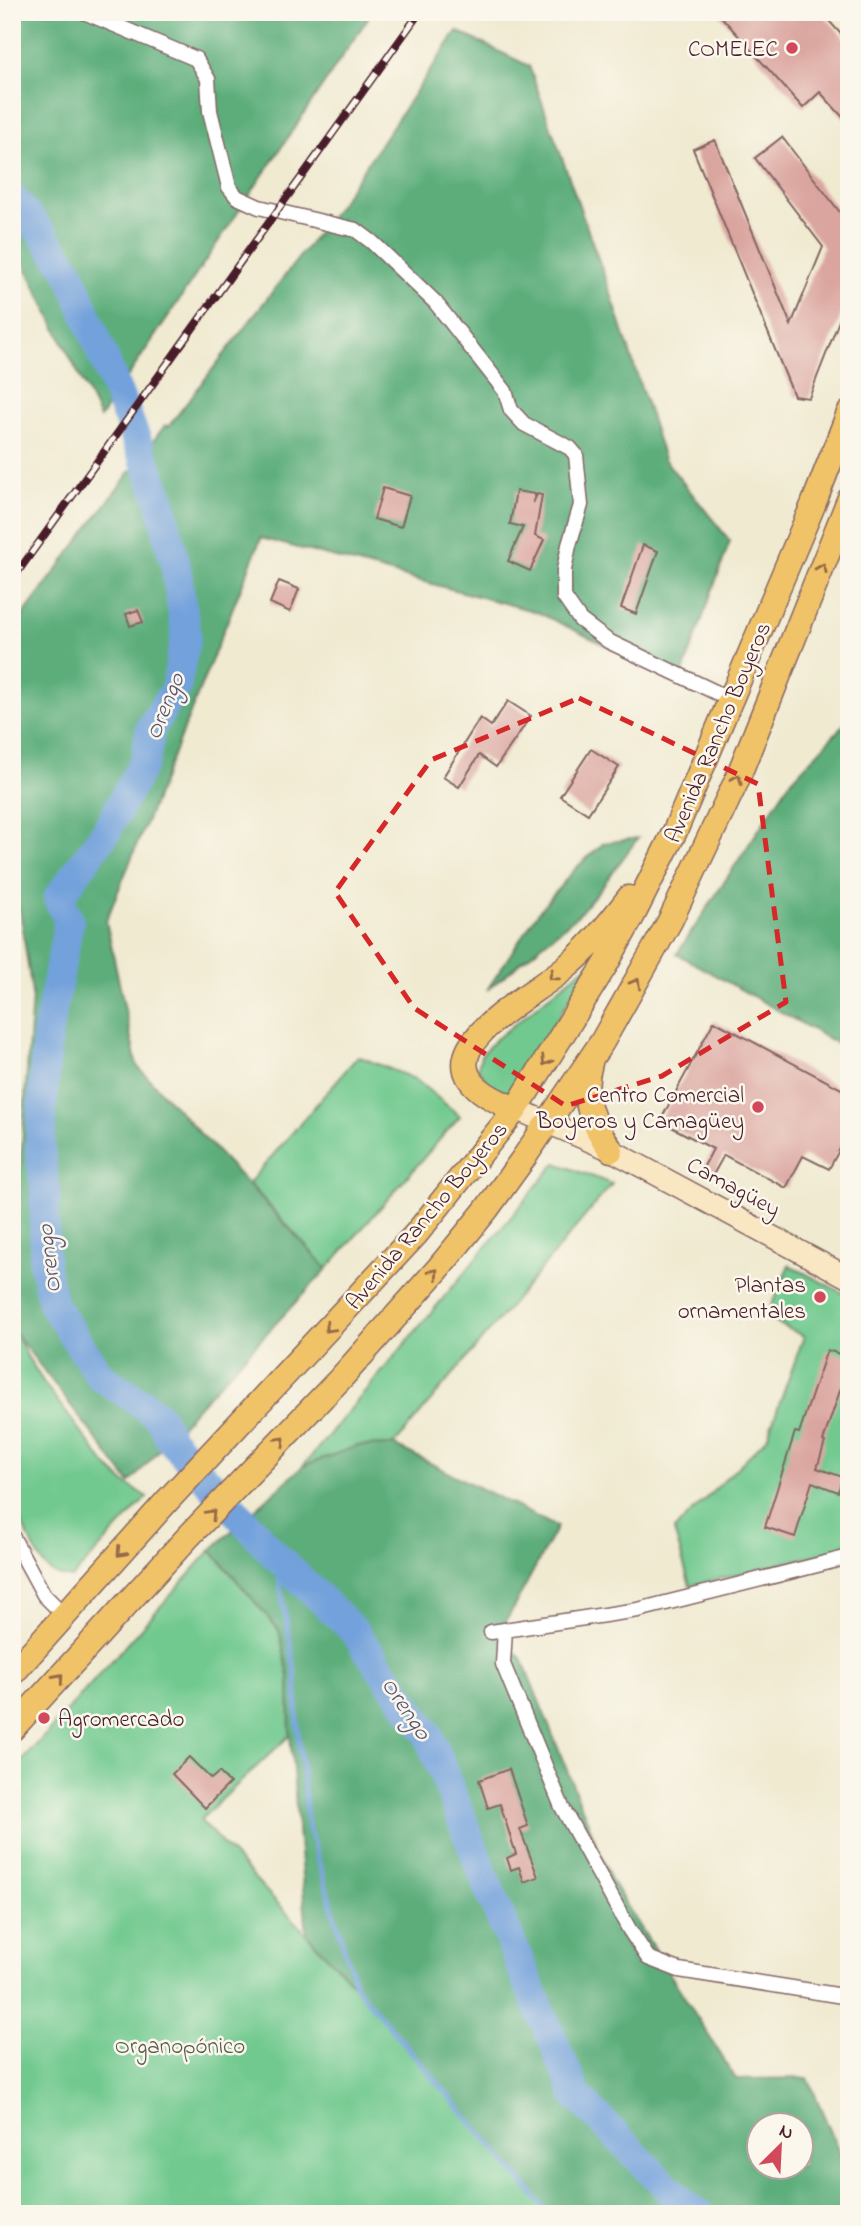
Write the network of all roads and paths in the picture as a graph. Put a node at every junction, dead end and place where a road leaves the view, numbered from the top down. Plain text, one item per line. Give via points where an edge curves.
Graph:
1 (84, 12) edge
2 (849, 413) edge
3 (849, 499) edge
4 (732, 700) junction
5 (675, 831) junction
6 (602, 1042) junction
7 (516, 1109) junction
8 (548, 1122) junction
9 (611, 1150) junction
10 (849, 1278) edge
11 (12, 1536) edge
12 (849, 1557) edge
13 (64, 1615) junction
14 (12, 1674) edge
15 (12, 1728) edge
16 (849, 1997) edge

1 - 4 street via 197,60 208,79 210,111 229,187 237,197 259,207 356,230 435,302 505,391 511,410 524,424 570,447 576,455 581,505 564,570 564,597 580,620 607,640
2 - 4 highway, Avenida Rancho Boyeros
6 -> 3 highway, Avenida Rancho Boyeros via 670,921 736,782
4 - 5 highway, Avenida Rancho Boyeros
5 -> 7 highway, Avenida Rancho Boyeros via 606,964
5 -> 7 highway via 624,905 588,947 484,1029 469,1048 465,1064 471,1082
6 - 8 highway, Avenida Rancho Boyeros
6 - 9 highway via 591,1060 586,1089 592,1119
7 - 8 main road, Camagüey
7 -> 13 highway, Avenida Rancho Boyeros via 416,1234
8 - 9 main road, Camagüey
15 -> 8 highway, Avenida Rancho Boyeros via 438,1269
9 - 10 main road, Camagüey
11 - 13 street via 44,1595
12 - 16 street via 638,1610 498,1631 503,1664 562,1807 648,1958 679,1970
13 - 14 highway, Avenida Rancho Boyeros

